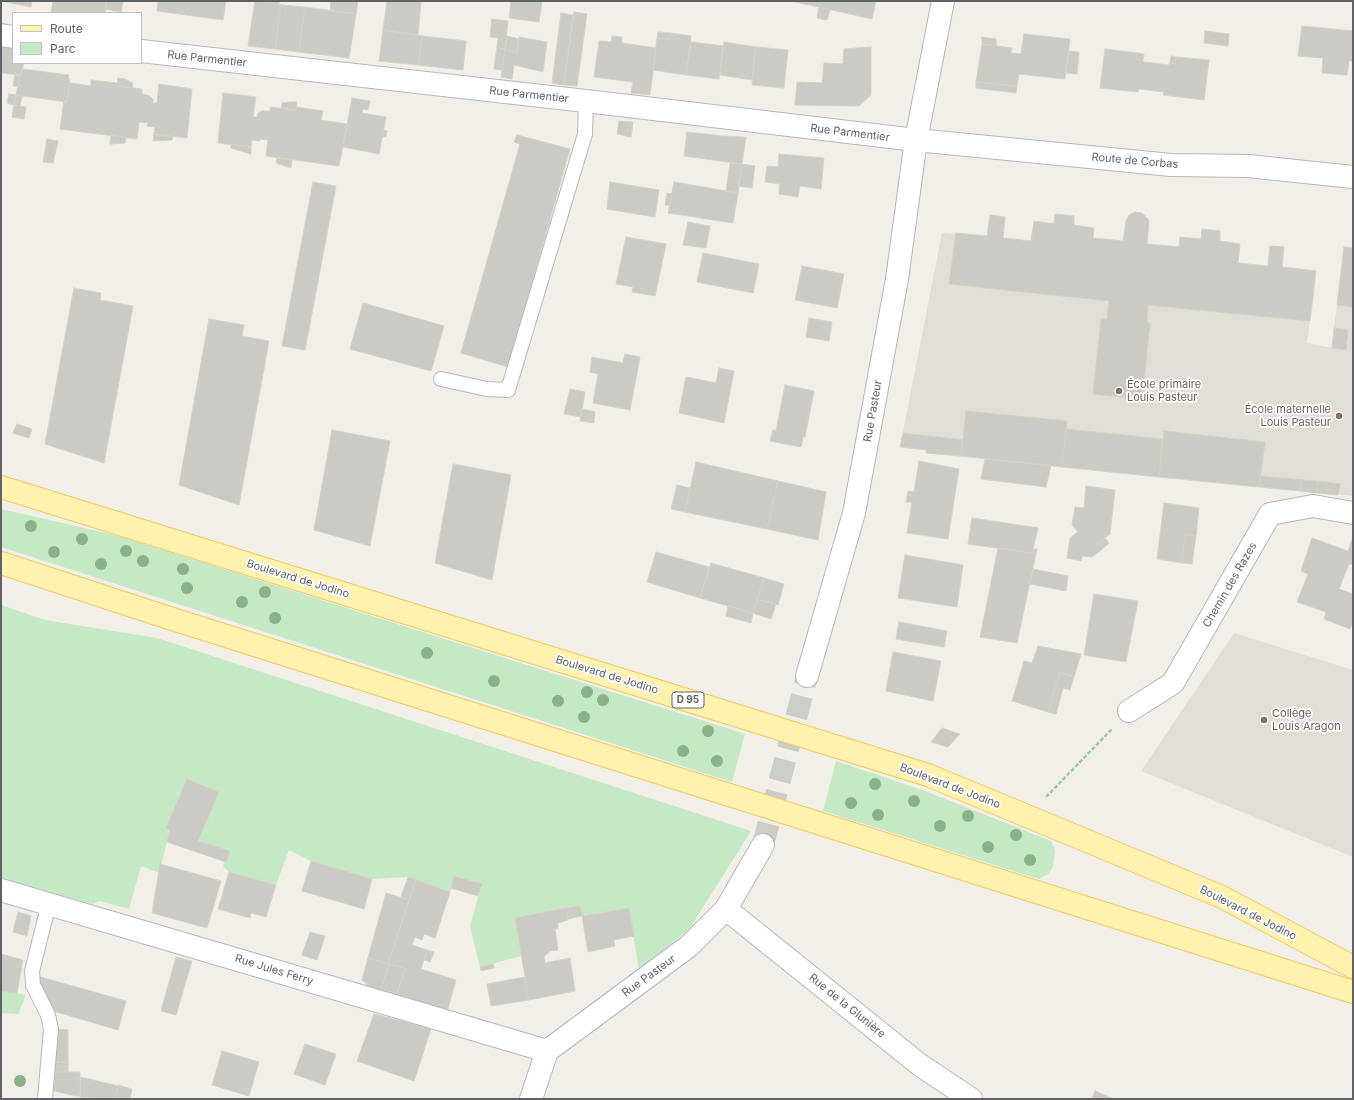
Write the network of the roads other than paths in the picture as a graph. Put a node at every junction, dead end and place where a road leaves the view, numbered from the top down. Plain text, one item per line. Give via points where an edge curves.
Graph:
1 (943, 1) edge
2 (1, 36) edge
3 (12, 37) edge
4 (142, 51) edge
5 (586, 101) junction
6 (916, 140) junction
7 (1353, 177) edge
8 (441, 379) dead end
9 (1, 487) edge
10 (1353, 514) edge
11 (1, 562) edge
12 (807, 676) tunnel mouth
13 (1129, 711) road end
14 (762, 845) tunnel mouth
15 (1, 890) edge
16 (49, 903) junction
17 (726, 909) junction
18 (1353, 967) edge
19 (1353, 992) edge
20 (547, 1051) junction
21 (45, 1099) edge
22 (531, 1099) edge
23 (971, 1099) edge

1 - 6 street, Rue Pasteur
2 - 3 street
4 - 5 street, Rue Parmentier
5 - 6 street, Rue Parmentier
5 - 8 lane via 585,134 508,390 487,389
6 - 7 street, Route de Corbas via 1171,165 1248,166
6 - 12 street, Rue Pasteur via 897,279 854,513
9 - 18 main road, Boulevard de Jodino / D 95 via 928,775 1222,897
10 - 13 street, Chemin des Razes via 1313,506 1270,514 1173,683
11 - 19 main road via 163,616
14 - 17 street, Rue Pasteur
15 - 16 street, Rue Jules Ferry
16 - 20 street, Rue Jules Ferry
16 - 21 lane via 32,971 33,985 48,1015 51,1029
17 - 20 street, Rue Pasteur via 689,946
17 - 23 street, Rue de la Glunière via 920,1065
20 - 22 street

